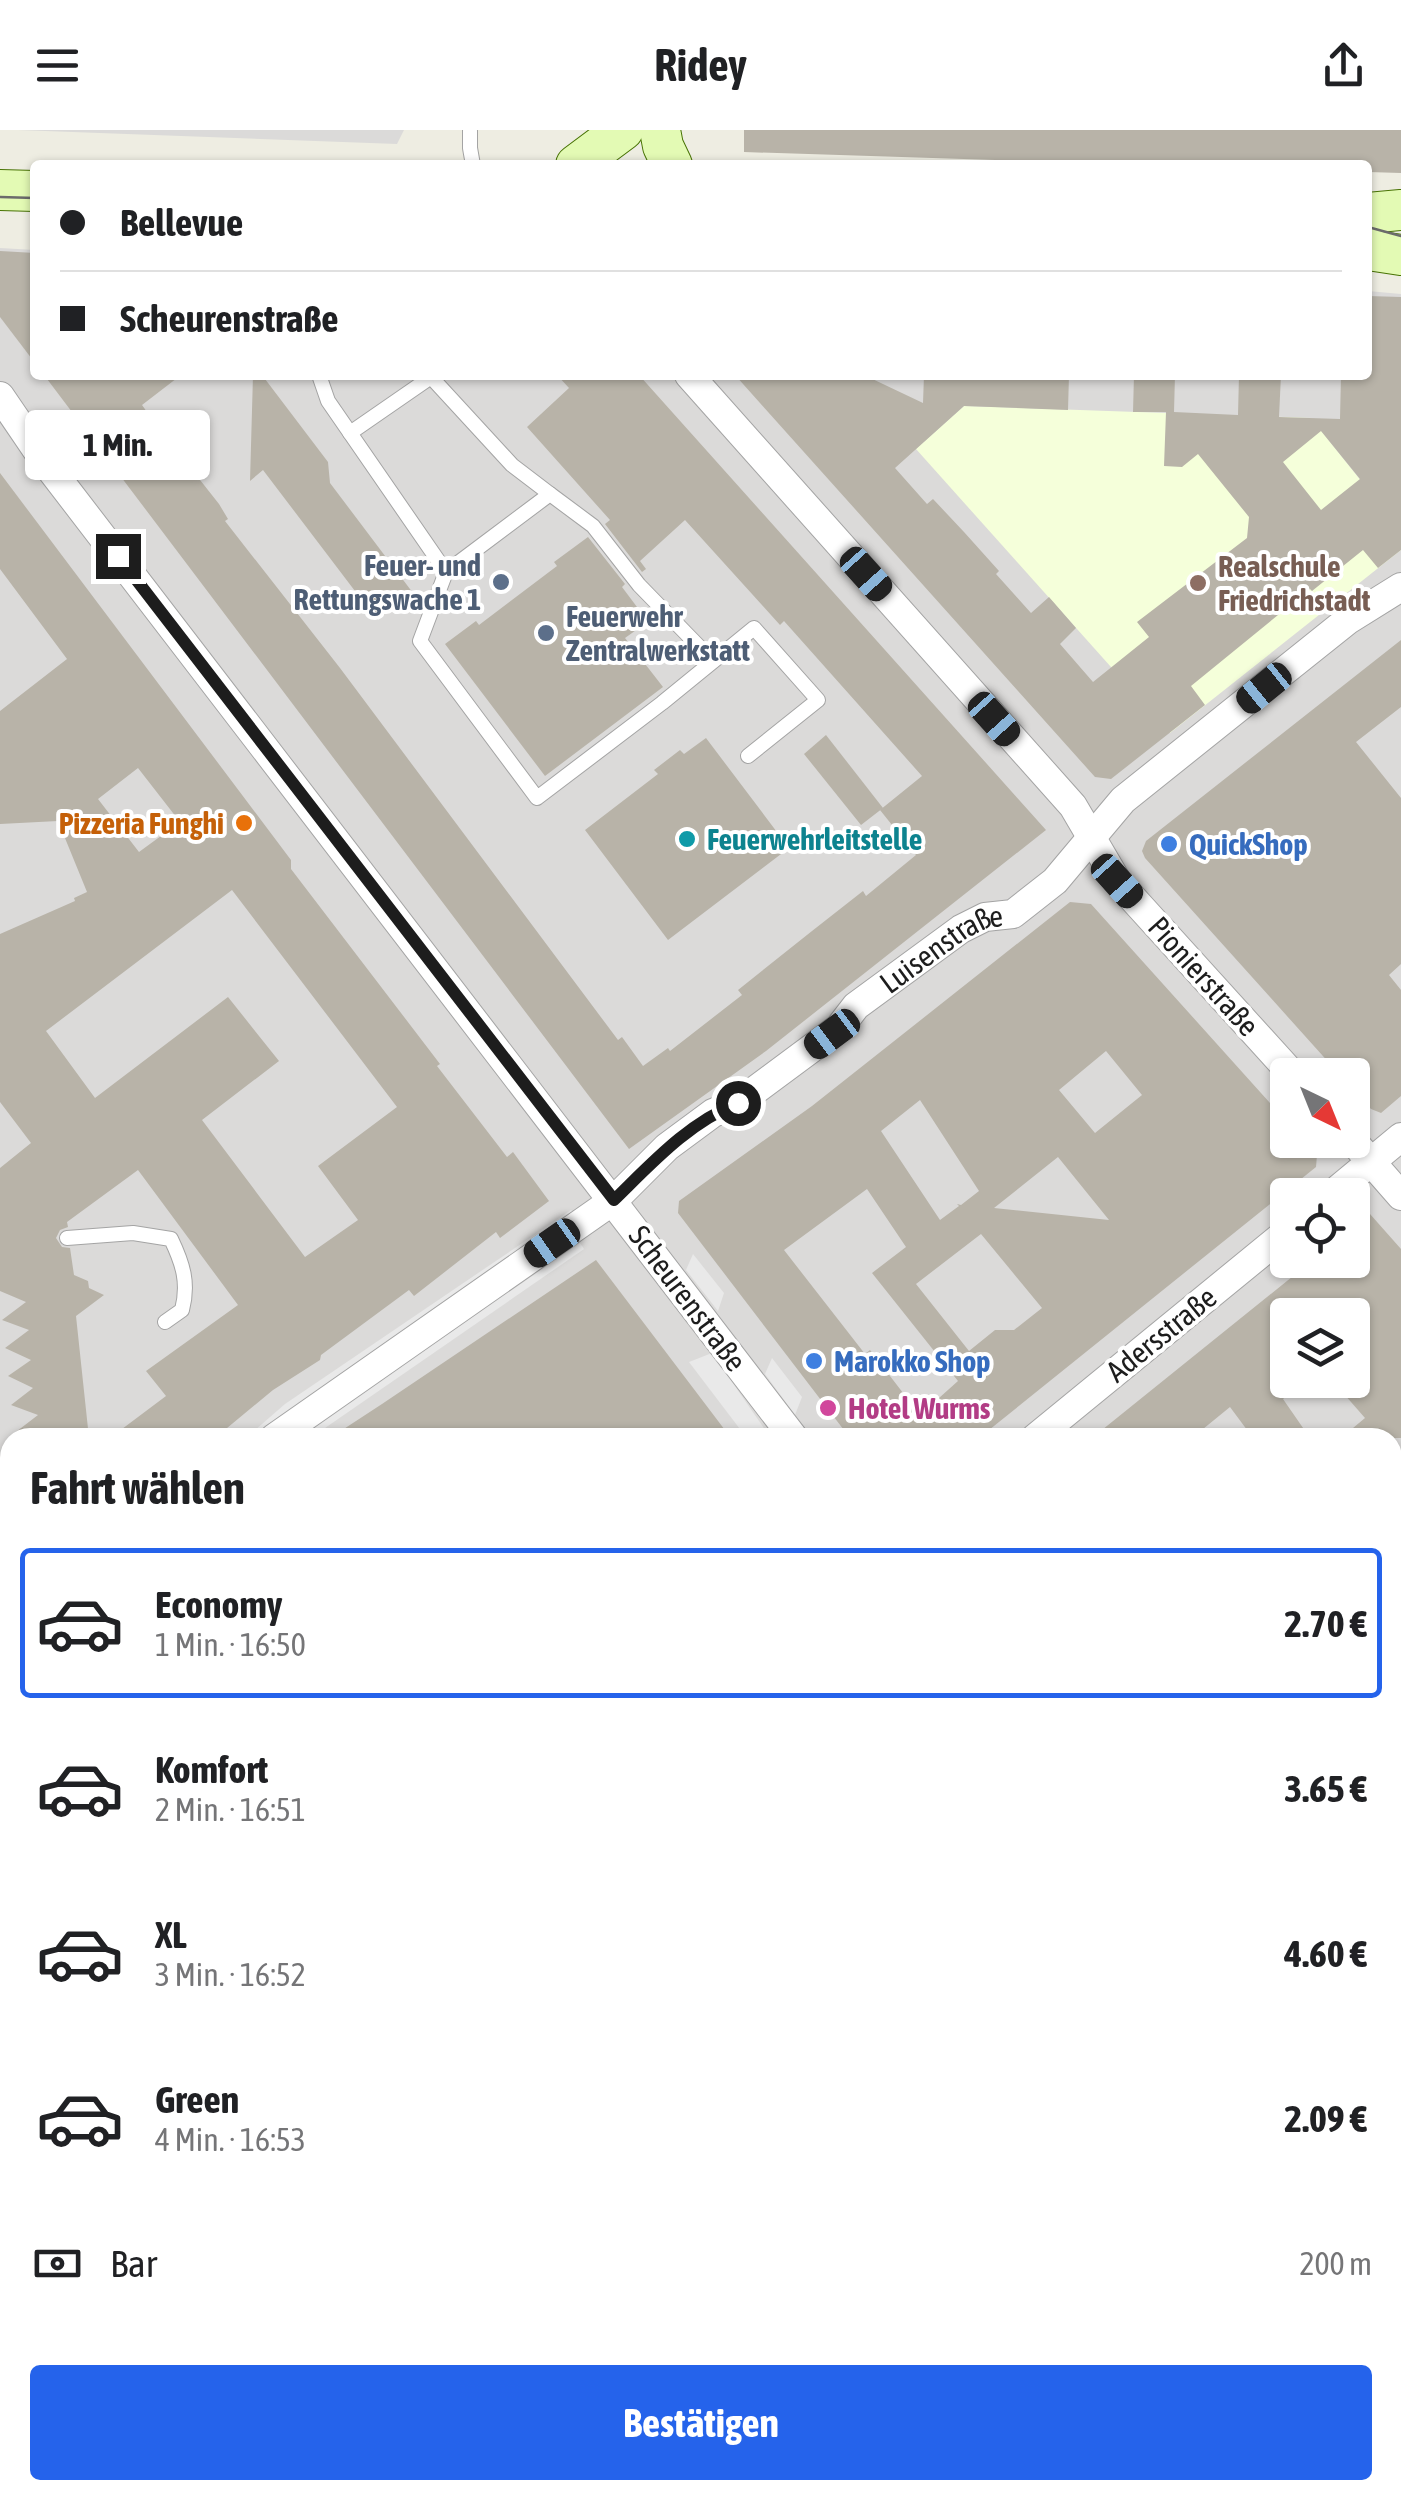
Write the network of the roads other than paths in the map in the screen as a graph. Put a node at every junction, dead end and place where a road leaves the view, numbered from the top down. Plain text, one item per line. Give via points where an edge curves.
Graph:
1 (623, 130) edge
2 (470, 131) edge
3 (472, 160) edge
4 (583, 160) edge
5 (0, 190) edge
6 (30, 191) edge
7 (1401, 210) edge
8 (1372, 213) edge
9 (1372, 251) edge
10 (1401, 255) edge
11 (321, 380) edge
12 (425, 380) edge
13 (435, 380) edge
14 (692, 380) edge
15 (0, 396) edge
16 (350, 432) junction
17 (550, 494) junction
18 (446, 572) junction
19 (1401, 586) edge
20 (713, 662) junction
21 (748, 756) dead end
22 (1091, 838) junction
23 (1278, 1058) edge
24 (1401, 1136) edge
25 (1368, 1158) edge
26 (1372, 1162) junction
27 (1352, 1178) edge
28 (1401, 1196) edge
29 (614, 1200) junction
30 (68, 1238) dead end
31 (1270, 1245) edge
32 (165, 1322) dead end
33 (288, 1428) edge
34 (786, 1428) edge
35 (1047, 1428) edge

1 - 4 main road
2 - 3 lane
5 - 6 main road
7 - 8 main road
9 - 10 main road
11 - 16 lane
12 - 16 lane
13 - 17 lane via 512,465
14 - 22 street, Pionierstraße via 1073,806
15 - 29 street, Scheurenstraße via 44,462
16 - 18 lane
17 - 18 lane
17 - 20 lane via 593,526
18 - 20 lane via 420,642 537,798
19 - 22 street, Luisenstraße via 1348,620 1123,800
20 - 21 lane via 754,628 818,700
22 - 23 street, Pionierstraße via 1117,881
22 - 29 street, Luisenstraße via 1013,914 961,929 856,1006 839,1028 667,1148
24 - 26 street
25 - 26 street
26 - 27 street
26 - 28 street
29 - 33 street, Luisenstraße
29 - 34 street, Scheurenstraße
30 - 32 lane via 133,1233 171,1239 186,1296 182,1310
31 - 35 street, Adersstraße

